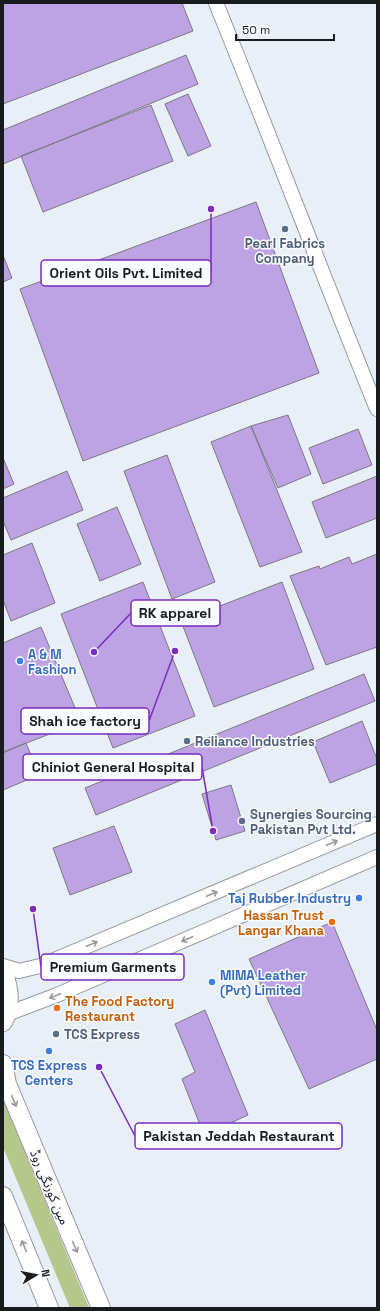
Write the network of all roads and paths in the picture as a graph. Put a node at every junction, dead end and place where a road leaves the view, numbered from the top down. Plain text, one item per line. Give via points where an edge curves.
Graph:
1 (216, 3) edge
2 (377, 409) edge
3 (377, 824) edge
4 (377, 857) edge
5 (3, 966) edge
6 (3, 971) edge
7 (5, 1018) edge
8 (3, 1064) edge
9 (3, 1196) edge
10 (49, 1308) edge
11 (101, 1308) edge

1 - 2 street
5 -> 3 street via 18,970 40,966
4 -> 7 street
6 - 7 main road via 8,985
8 -> 11 main road, مین کورنگی روڈ via 7,1084
10 -> 9 main road

